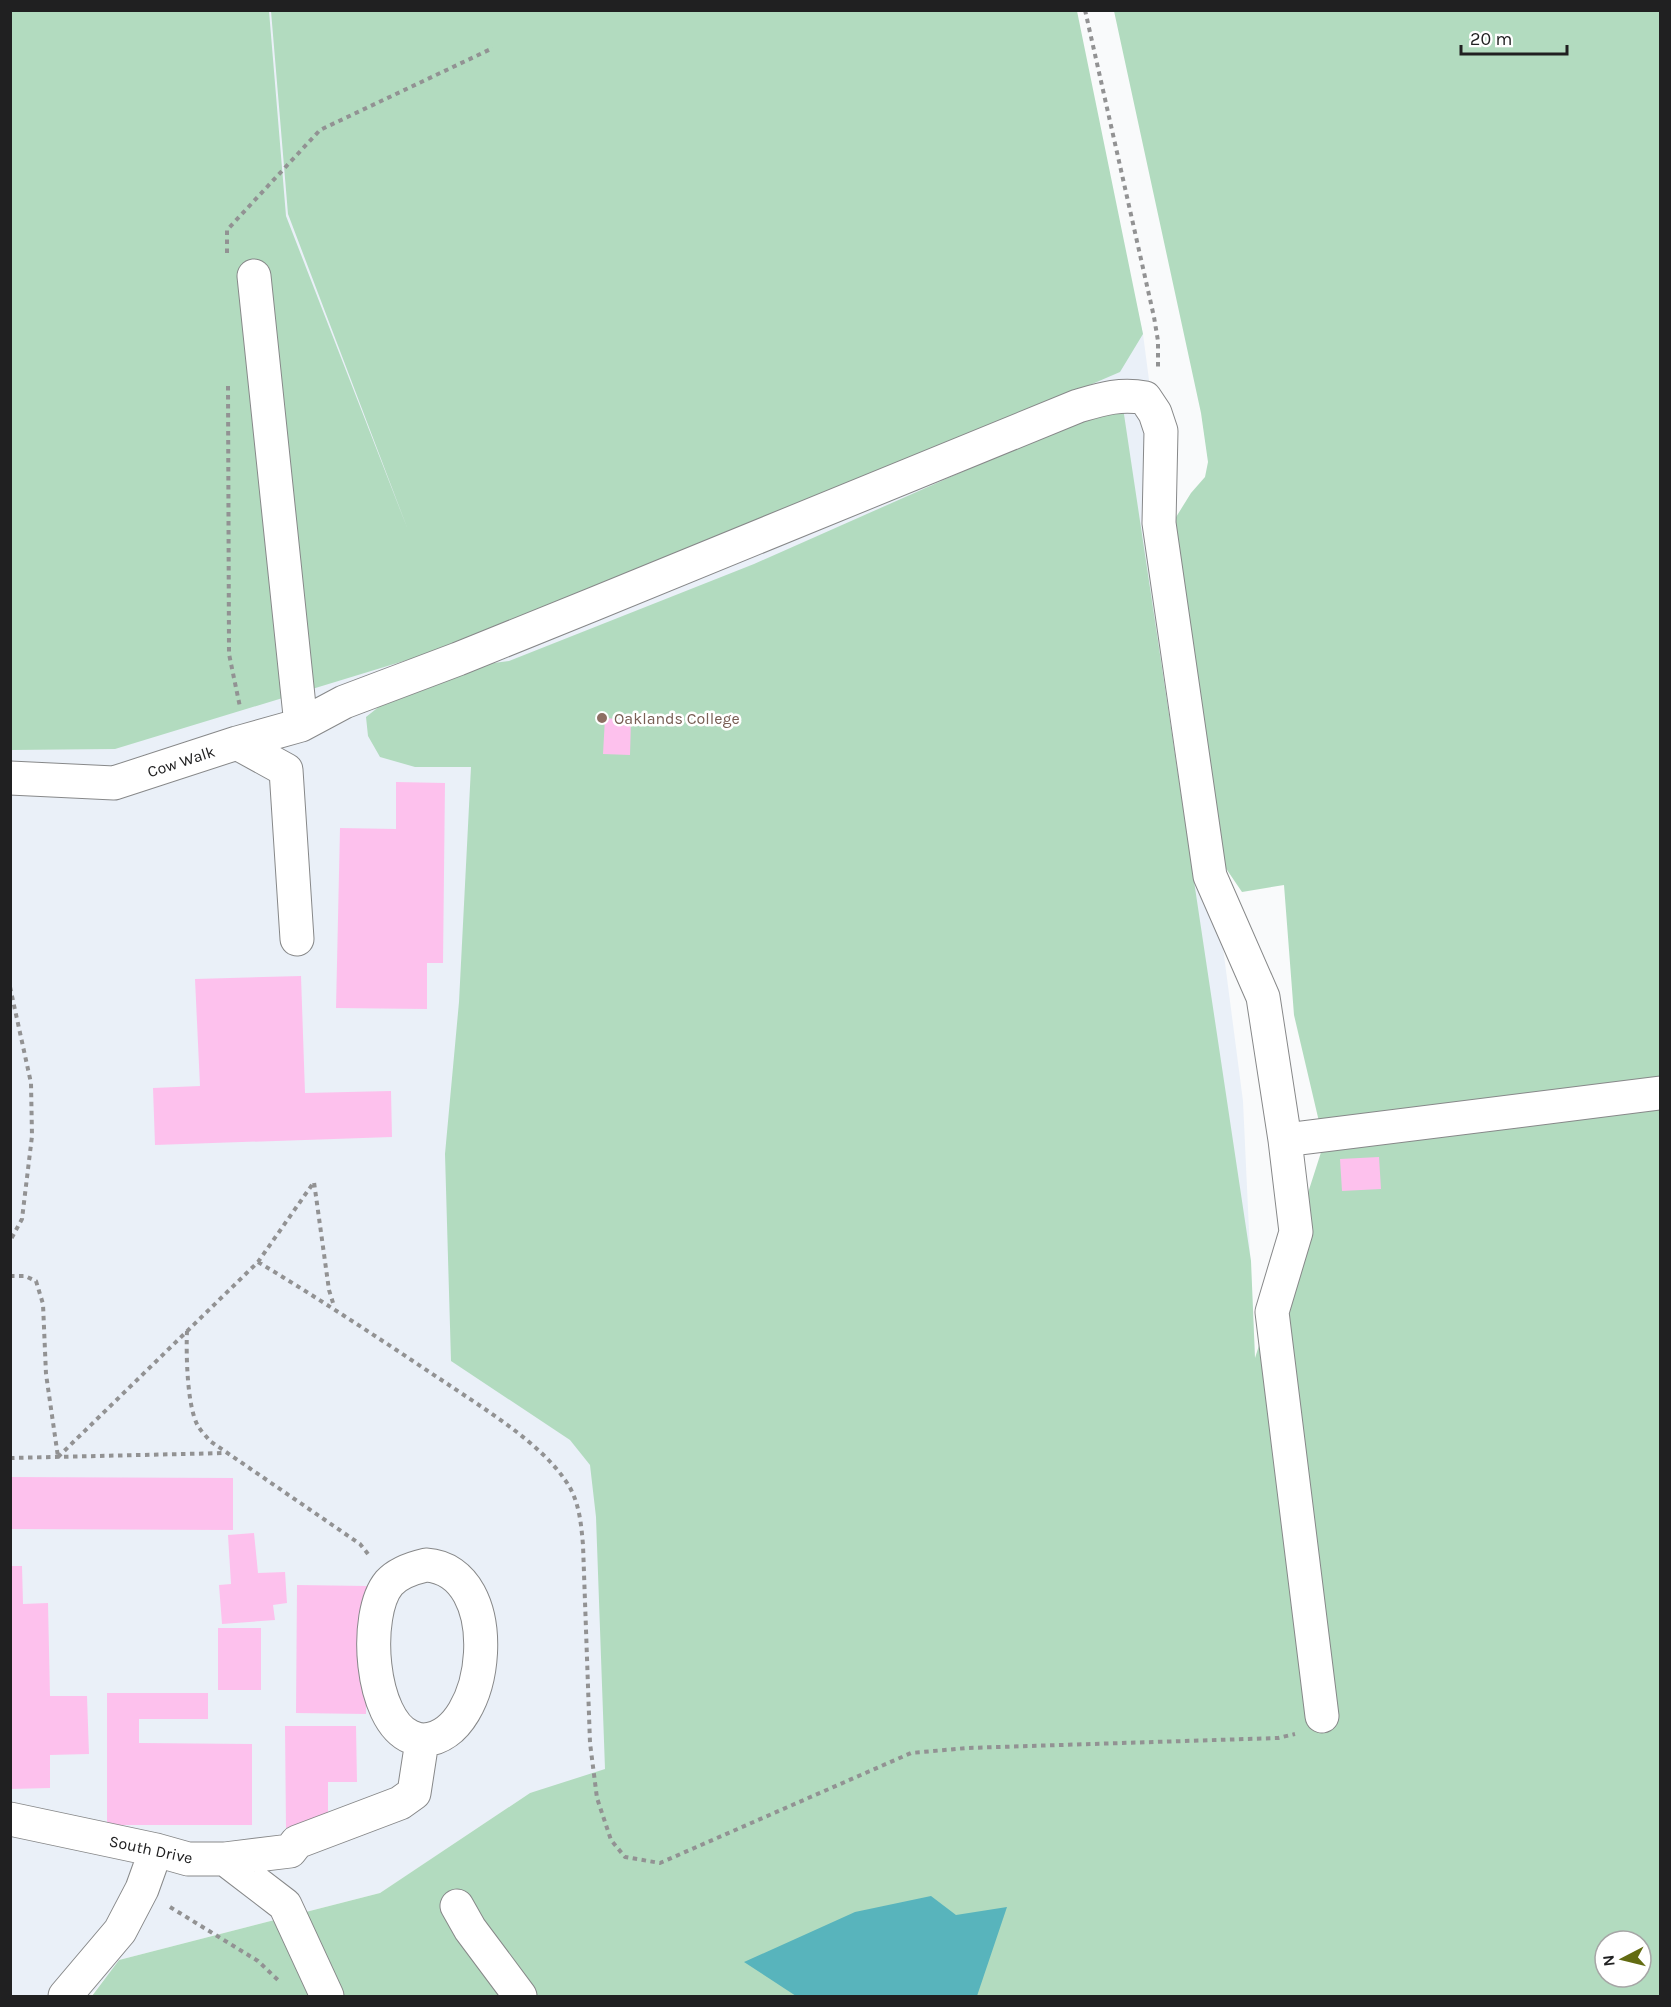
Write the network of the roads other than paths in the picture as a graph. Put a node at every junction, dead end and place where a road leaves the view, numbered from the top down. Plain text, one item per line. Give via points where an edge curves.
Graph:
1 (254, 276) dead end
2 (301, 725) junction
3 (237, 743) junction
4 (10, 778) edge
5 (297, 939) dead end
6 (1660, 1092) edge
7 (1285, 1140) junction
8 (1322, 1716) road end
9 (422, 1741) junction
10 (10, 1820) edge
11 (156, 1850) junction
12 (225, 1859) junction
13 (457, 1906) dead end
14 (65, 1996) edge
15 (327, 1996) edge
16 (520, 1996) edge

1 - 2 lane
2 - 3 lane, Cow Walk
2 - 7 lane, Cow Walk via 344,702 1078,406 1112,396 1145,398 1161,431 1159,523 1210,876 1263,997
3 - 4 lane, Cow Walk via 114,783
3 - 5 lane via 286,770
6 - 7 lane
7 - 8 lane via 1296,1232 1272,1312
9 - 9 lane via 437,1737 452,1726 466,1707 476,1687 480,1660 480,1629 464,1585 438,1566 426,1565 411,1568 390,1582 381,1597 374,1653 378,1687 395,1726
9 - 12 lane, South Drive via 414,1793 400,1803 297,1842 290,1851
10 - 11 lane, South Drive
11 - 12 lane, South Drive via 188,1859
11 - 14 lane via 120,1932
12 - 15 lane via 285,1905
13 - 16 lane

